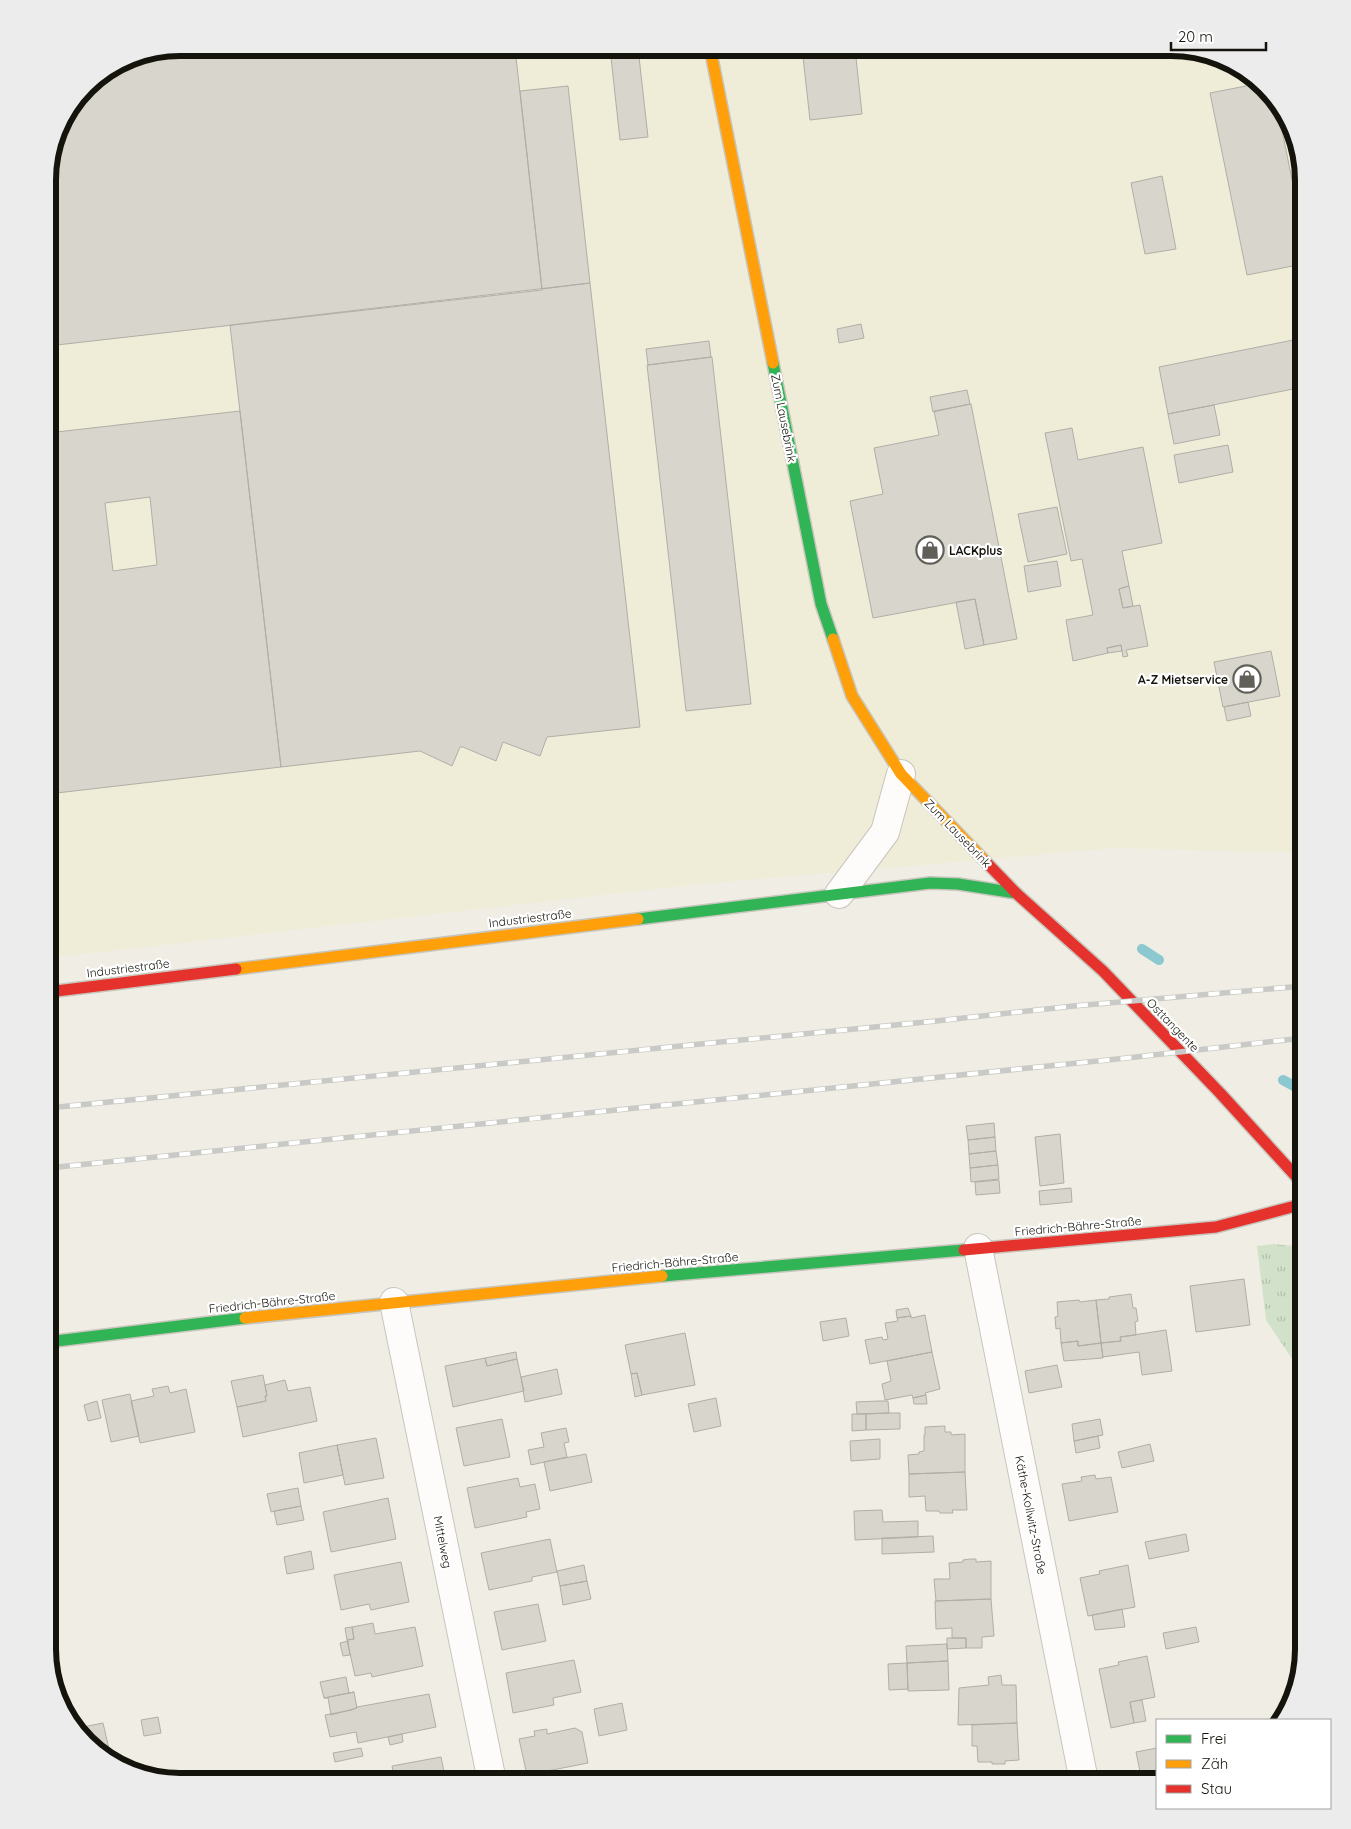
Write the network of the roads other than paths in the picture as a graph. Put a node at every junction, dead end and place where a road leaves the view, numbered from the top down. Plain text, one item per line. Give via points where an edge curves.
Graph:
1 (712, 57) edge
2 (901, 774) junction
3 (1016, 893) junction
4 (839, 894) junction
5 (56, 991) edge
6 (1295, 1174) edge
7 (1295, 1206) edge
8 (978, 1248) junction
9 (394, 1302) junction
10 (56, 1341) edge
11 (490, 1773) edge
12 (1082, 1773) edge

1 - 2 street, Zum Lausebrink via 821,604 852,696
2 - 3 street, Zum Lausebrink
2 - 4 street via 885,832
3 - 4 street, Industriestraße via 930,883
3 - 6 street, Osttangente via 1103,971
4 - 5 street, Industriestraße
7 - 8 street, Friedrich-Bähre-Straße via 1216,1227
8 - 9 street, Friedrich-Bähre-Straße
8 - 12 street, Käthe-Kollwitz-Straße
9 - 10 street, Friedrich-Bähre-Straße
9 - 11 street, Mittelweg

